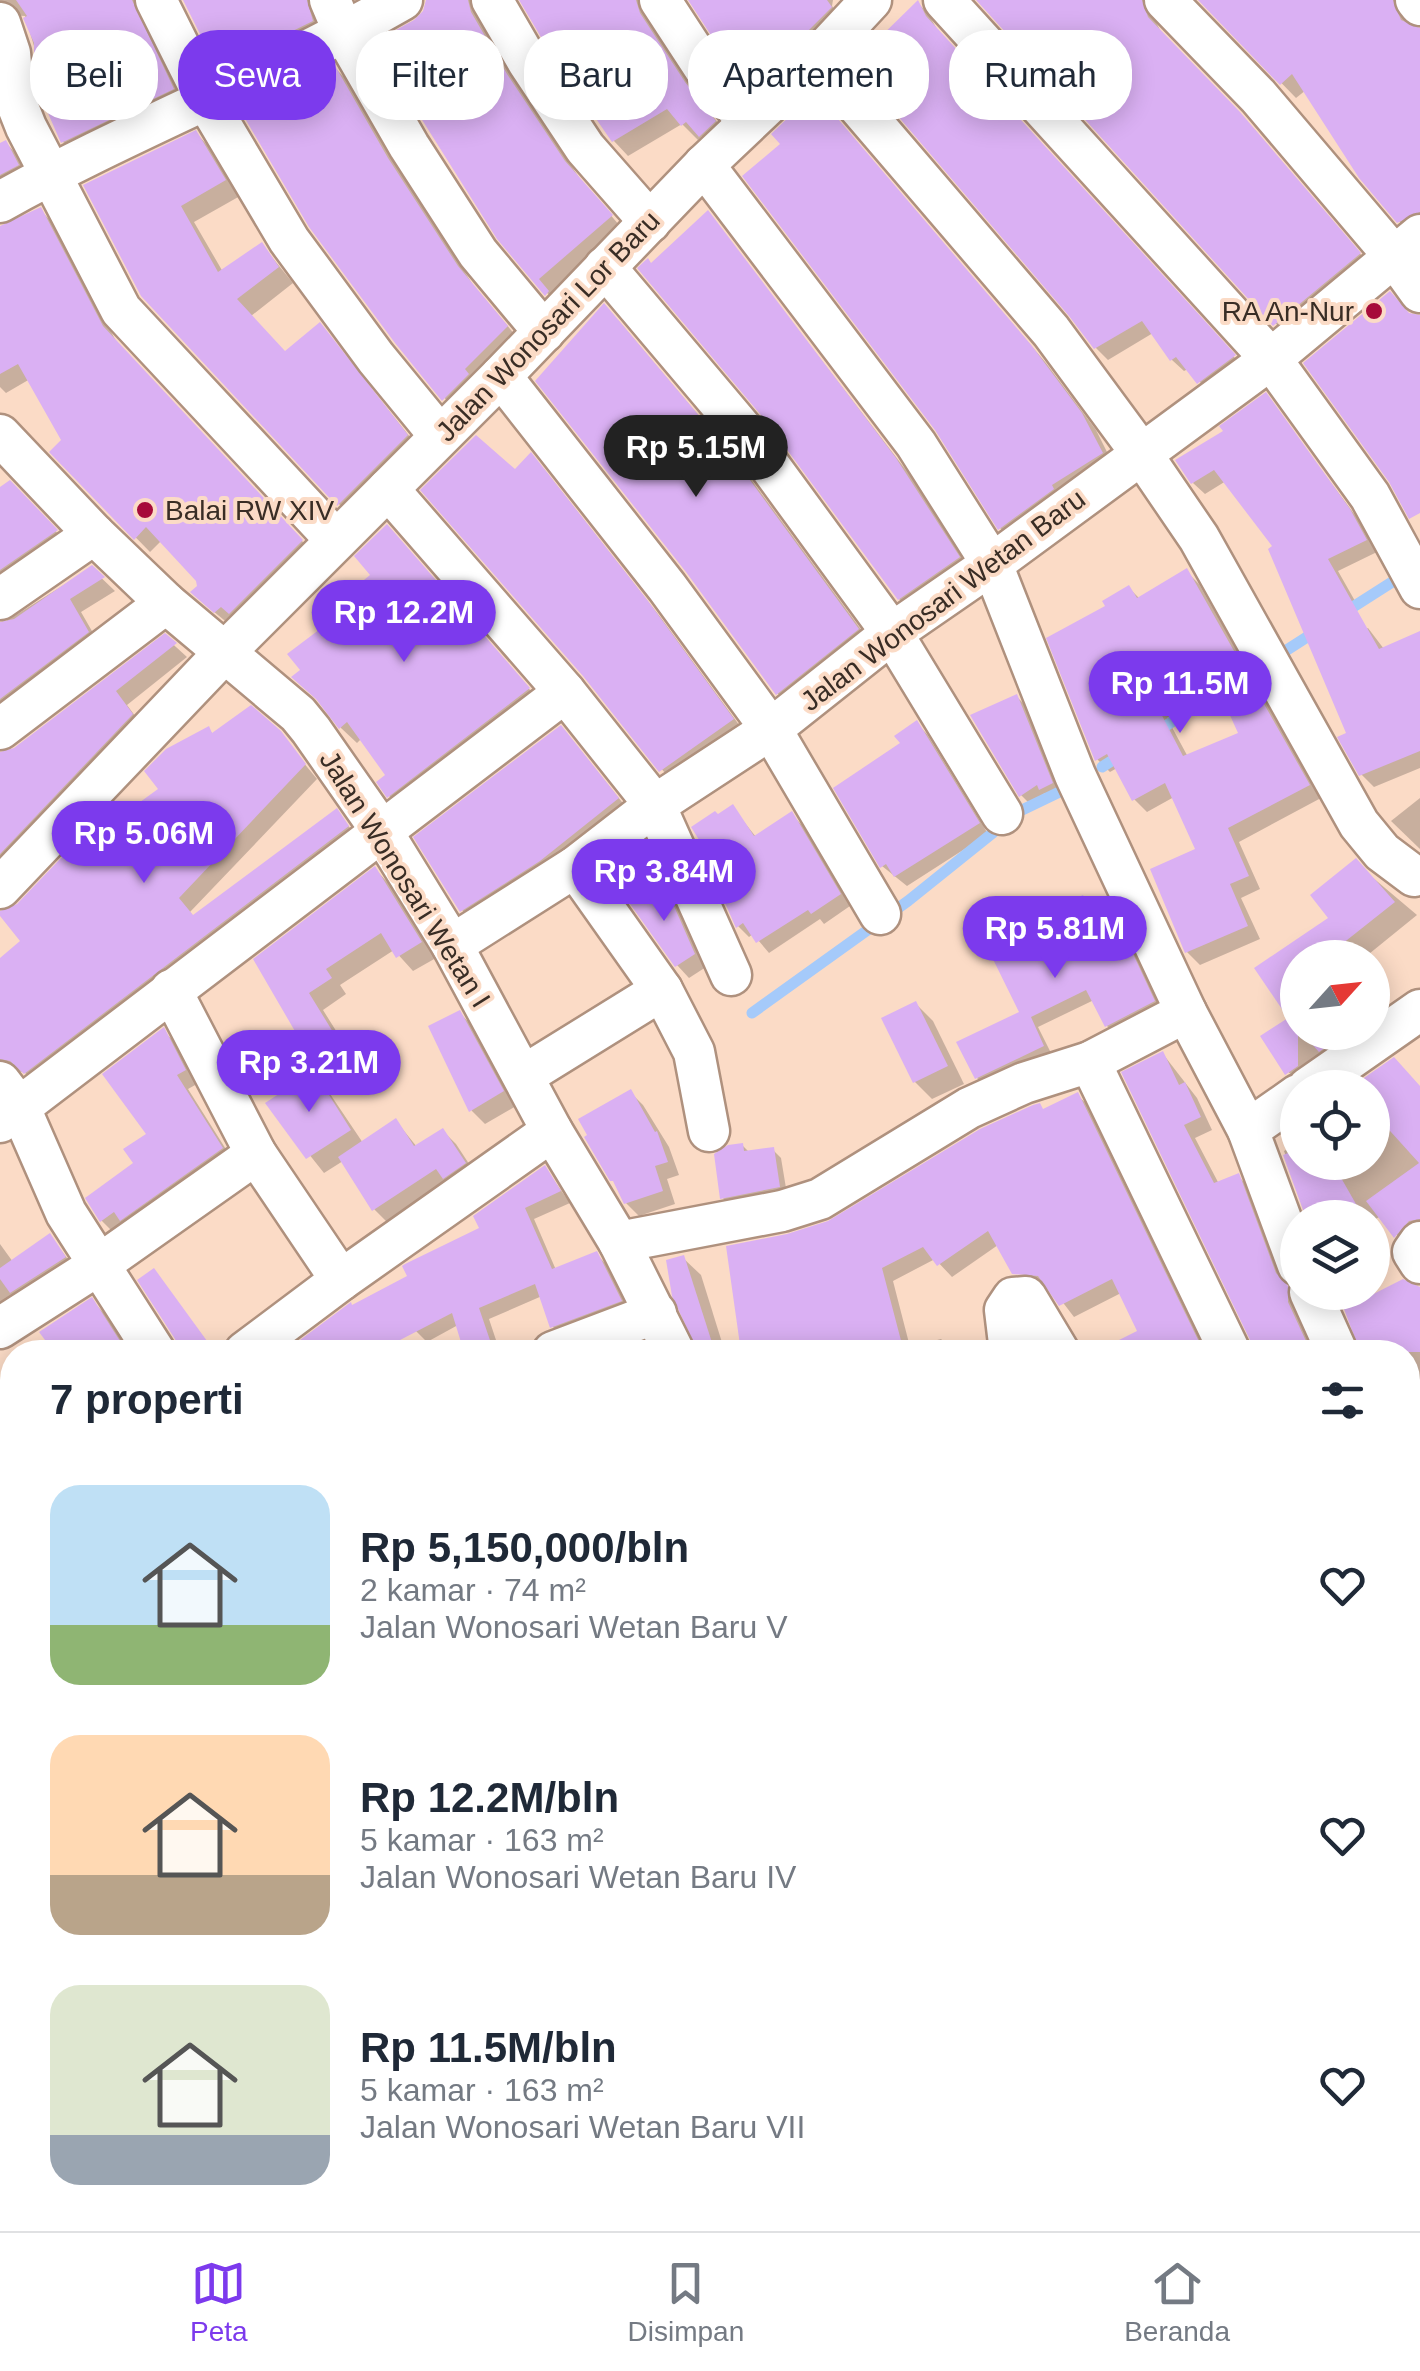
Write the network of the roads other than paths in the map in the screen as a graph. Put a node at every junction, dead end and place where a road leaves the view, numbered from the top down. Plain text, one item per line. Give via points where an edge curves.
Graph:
1 (156, 0) edge
2 (402, 0) edge
3 (492, 0) edge
4 (660, 0) edge
5 (944, 0) edge
6 (1165, 0) edge
7 (854, 7) edge
8 (337, 17) edge
9 (0, 23) edge
10 (837, 30) edge
11 (178, 44) edge
12 (178, 113) edge
13 (218, 120) edge
14 (870, 120) edge
15 (748, 122) joint
16 (704, 164) junction
17 (49, 175) junction
18 (0, 202) edge
19 (650, 222) junction
20 (1407, 245) edge
21 (605, 267) junction
22 (1420, 292) edge
23 (544, 332) junction
24 (1272, 359) junction
25 (501, 376) junction
26 (440, 436) junction
27 (5, 452) edge
28 (1141, 453) junction
29 (388, 489) junction
30 (94, 534) junction
31 (336, 540) junction
32 (992, 564) junction
33 (1418, 583) edge
34 (0, 599) edge
35 (166, 603) junction
36 (892, 633) junction
37 (225, 652) junction
38 (565, 692) junction
39 (0, 729) edge
40 (771, 729) junction
41 (655, 805) junction
42 (1002, 814) dead end
43 (383, 833) junction
44 (576, 866) junction
45 (1414, 876) dead end
46 (0, 888) edge
47 (880, 914) dead end
48 (452, 945) junction
49 (732, 974) dead end
50 (171, 990) junction
51 (662, 990) junction
52 (1420, 1010) edge
53 (1186, 1012) junction
54 (1090, 1062) junction
55 (1334, 1070) edge
56 (523, 1076) junction
57 (7, 1104) edge
58 (1280, 1108) edge
59 (1248, 1130) junction
60 (709, 1131) dead end
61 (552, 1132) junction
62 (256, 1154) junction
63 (1280, 1216) edge
64 (620, 1242) junction
65 (1420, 1242) edge
66 (1420, 1263) edge
67 (100, 1264) junction
68 (341, 1280) junction
69 (1318, 1310) edge
70 (656, 1313) junction
71 (0, 1328) edge
72 (147, 1340) edge
73 (260, 1340) edge
74 (585, 1340) edge
75 (668, 1340) edge
76 (1009, 1340) edge
77 (1053, 1340) edge
78 (1224, 1340) edge
79 (1332, 1340) edge

1 - 11 street
2 - 8 street
3 - 19 street via 585,148
4 - 15 street
5 - 24 street
6 - 20 street
7 - 10 street, Jalan Wonosari Lor Baru
8 - 23 street via 478,253
9 - 17 street via 14,97
12 - 17 street
13 - 26 street via 289,240
14 - 28 street via 1051,330
15 - 16 street, Jalan Wonosari Lor Baru
16 - 19 street, Jalan Wonosari Lor Baru
16 - 32 street via 916,444
17 - 18 street
17 - 31 street via 121,310
19 - 21 street, Jalan Wonosari Lor Baru
20 - 22 street
20 - 24 street, Jalan Wonosari Wetan Baru
21 - 23 street, Jalan Wonosari Lor Baru
21 - 36 street via 748,436
23 - 25 street, Jalan Wonosari Lor Baru
24 - 28 street, Jalan Wonosari Wetan Baru
24 - 33 street via 1370,496
25 - 26 street, Jalan Wonosari Lor Baru
25 - 40 street
26 - 29 street, Jalan Wonosari Lor Baru
27 - 30 street, Jalan Wonosari Wetan I
28 - 32 street, Jalan Wonosari Wetan Baru
28 - 45 street via 1199,538 1359,824
29 - 31 street, Jalan Wonosari Lor Baru
29 - 38 street
30 - 34 street
30 - 35 street, Jalan Wonosari Wetan I
31 - 37 street, Jalan Wonosari Lor Baru
32 - 36 street, Jalan Wonosari Wetan Baru
32 - 53 street via 1080,783
35 - 37 street, Jalan Wonosari Wetan I
35 - 39 street
36 - 40 street, Jalan Wonosari Wetan Baru
36 - 42 street
37 - 43 street, Jalan Wonosari Wetan I via 298,714
37 - 46 street, Jalan Wonosari Lor Baru
38 - 41 street
38 - 43 street
40 - 41 street, Jalan Wonosari Wetan Baru
40 - 47 street
41 - 44 street, Jalan Wonosari Wetan Baru
41 - 49 street
43 - 48 street, Jalan Wonosari Wetan I
43 - 50 street
44 - 48 street, Jalan Wonosari Wetan Baru
44 - 51 street
48 - 56 street, Jalan Wonosari Wetan I
50 - 57 street
50 - 62 street
51 - 56 street
51 - 60 street via 694,1052
52 - 55 street
53 - 54 street
53 - 59 street
54 - 64 street via 969,1108 820,1199
54 - 78 street
56 - 61 street, Jalan Wonosari Wetan I
57 - 67 street
58 - 59 street
59 - 63 street
61 - 64 street, Jalan Wonosari Wetan I
61 - 68 street
62 - 67 street
62 - 68 street
64 - 70 street, Jalan Wonosari Wetan I
65 - 66 street via 1413,1252
67 - 71 street
67 - 72 street
68 - 73 street
69 - 79 street
70 - 74 street
70 - 75 street, Jalan Wonosari Wetan I
76 - 77 street via 1005,1310 1012,1298 1026,1297

